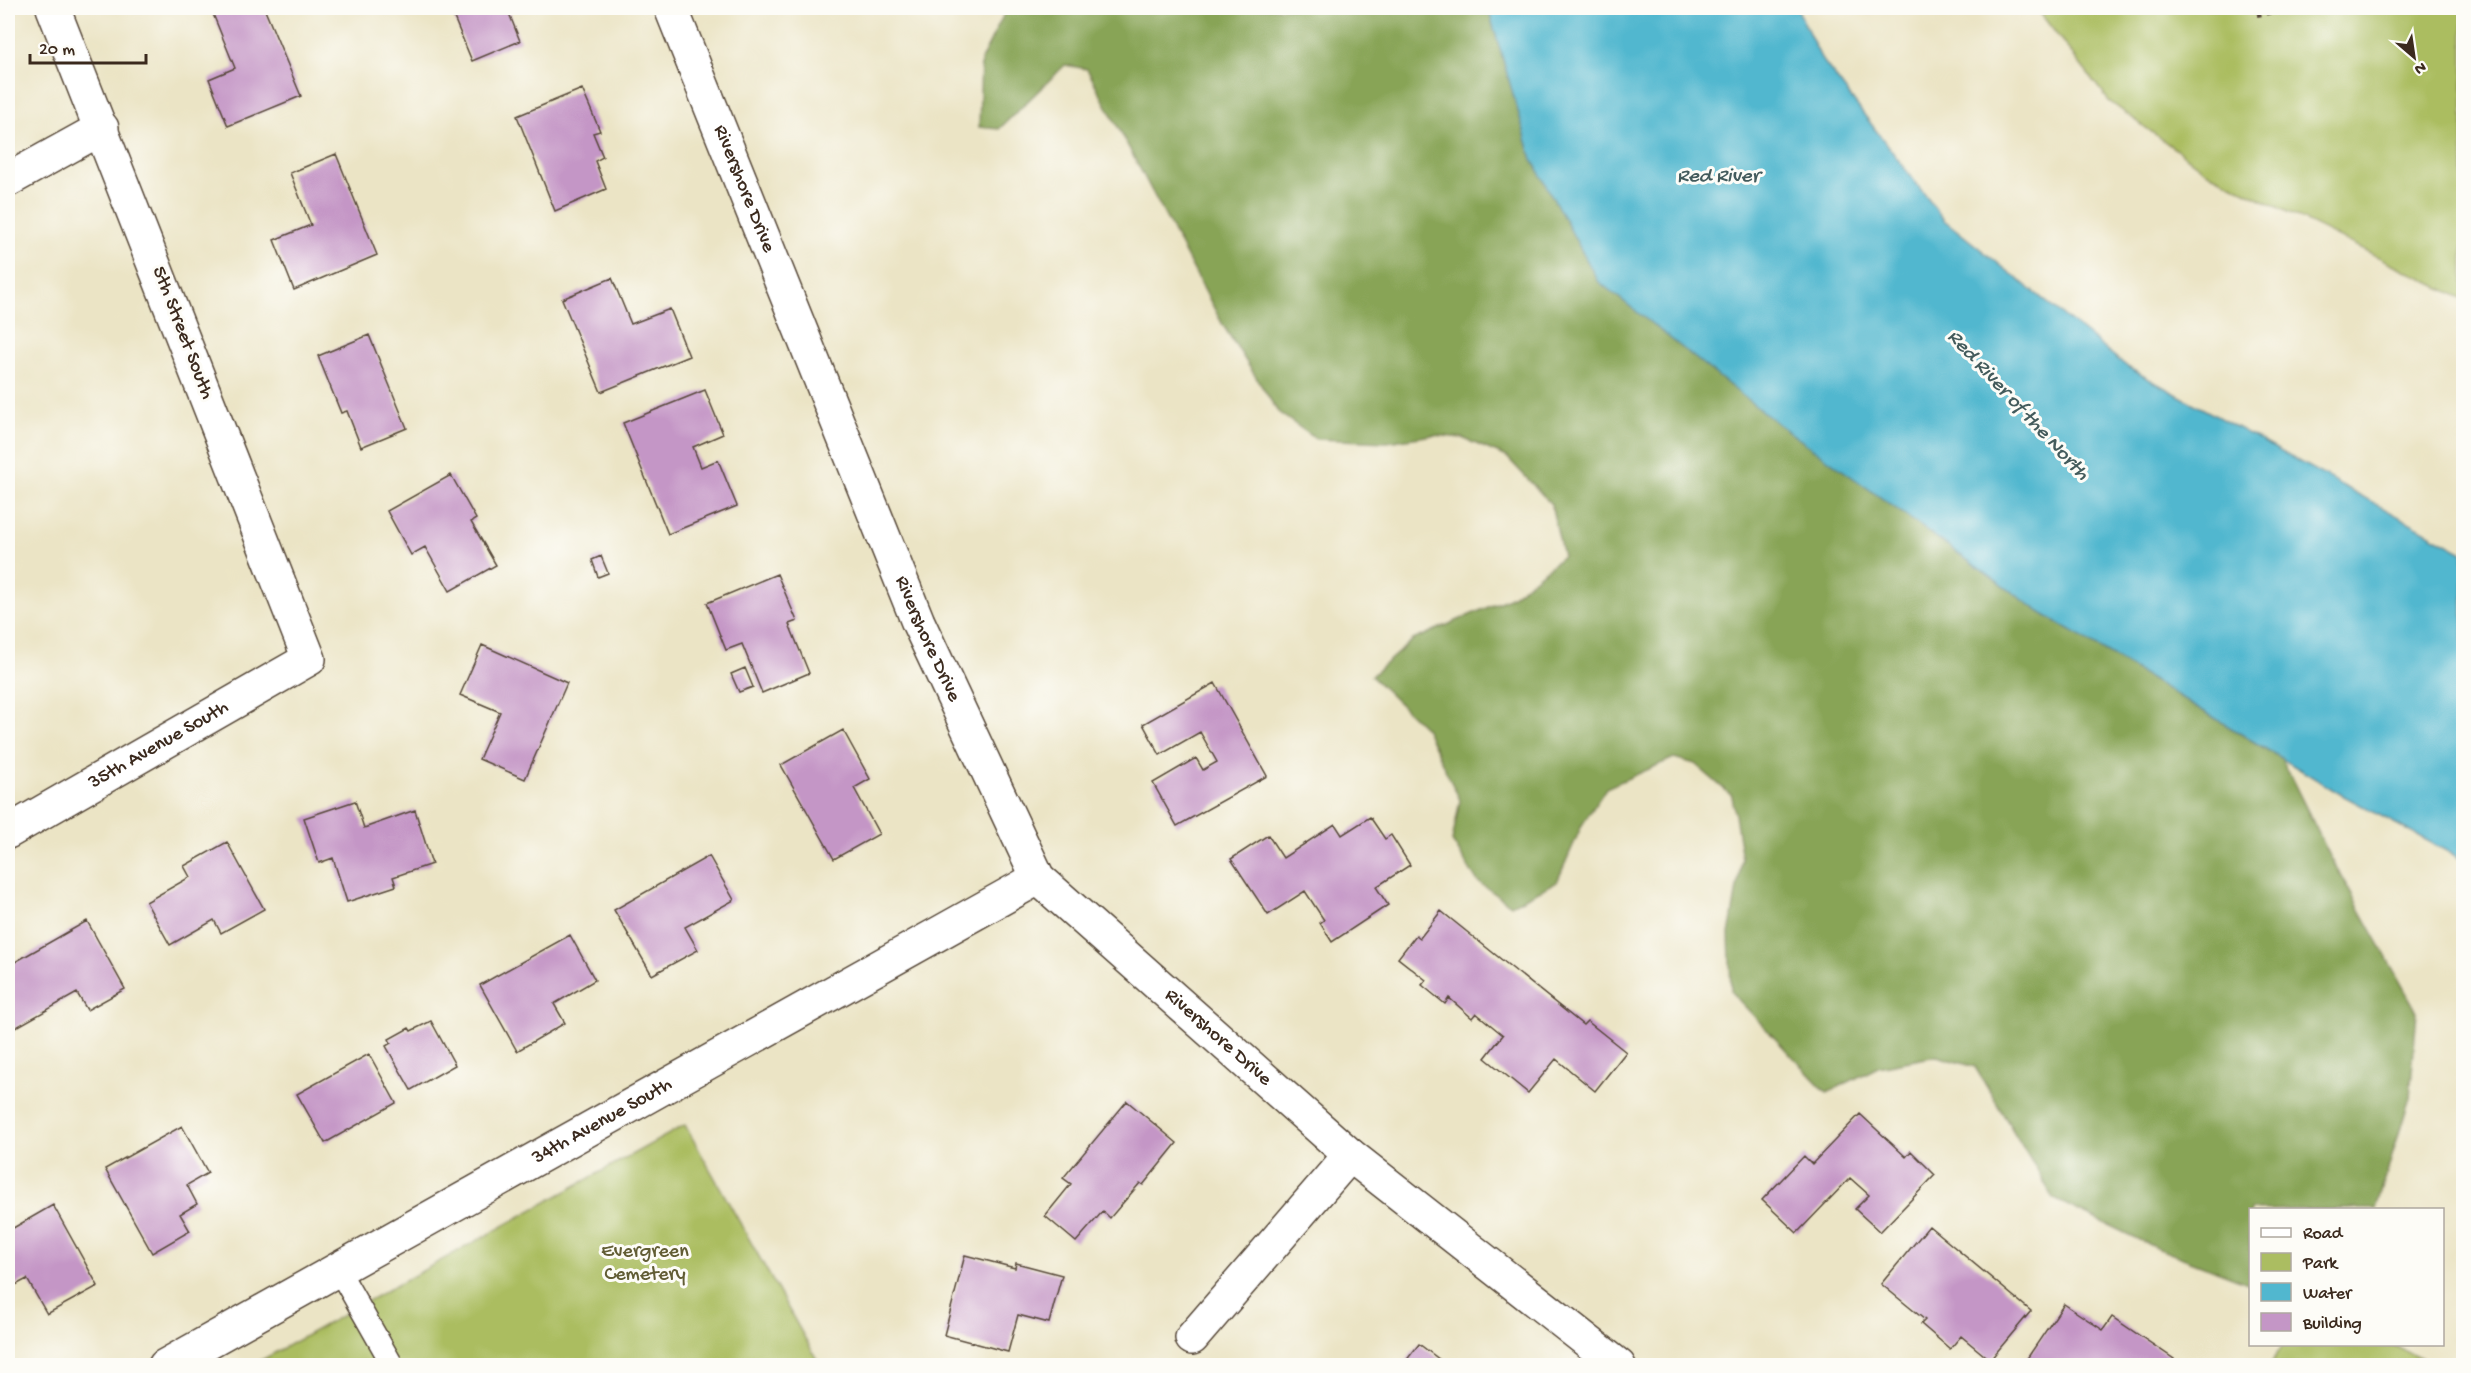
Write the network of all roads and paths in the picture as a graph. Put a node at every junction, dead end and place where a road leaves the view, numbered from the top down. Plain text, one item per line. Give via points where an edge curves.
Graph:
1 (54, 8) edge
2 (671, 8) edge
3 (2301, 8) edge
4 (2257, 15) dead end
5 (102, 128) junction
6 (8, 180) edge
7 (309, 659) joint
8 (8, 832) edge
9 (1038, 878) junction
10 (1350, 1155) junction
11 (338, 1269) junction
12 (1192, 1338) dead end
13 (165, 1365) edge
14 (393, 1365) edge
15 (1619, 1365) edge

1 - 5 street, 5th Street South
2 - 9 street, Rivershore Drive via 918,622
3 - 4 path
5 - 6 street
5 - 7 street, 5th Street South
7 - 8 street, 35th Avenue South
9 - 10 street, Rivershore Drive
9 - 11 street, 34th Avenue South
10 - 12 street
10 - 15 street, Rivershore Drive
11 - 13 street, 34th Avenue South
11 - 14 lane

